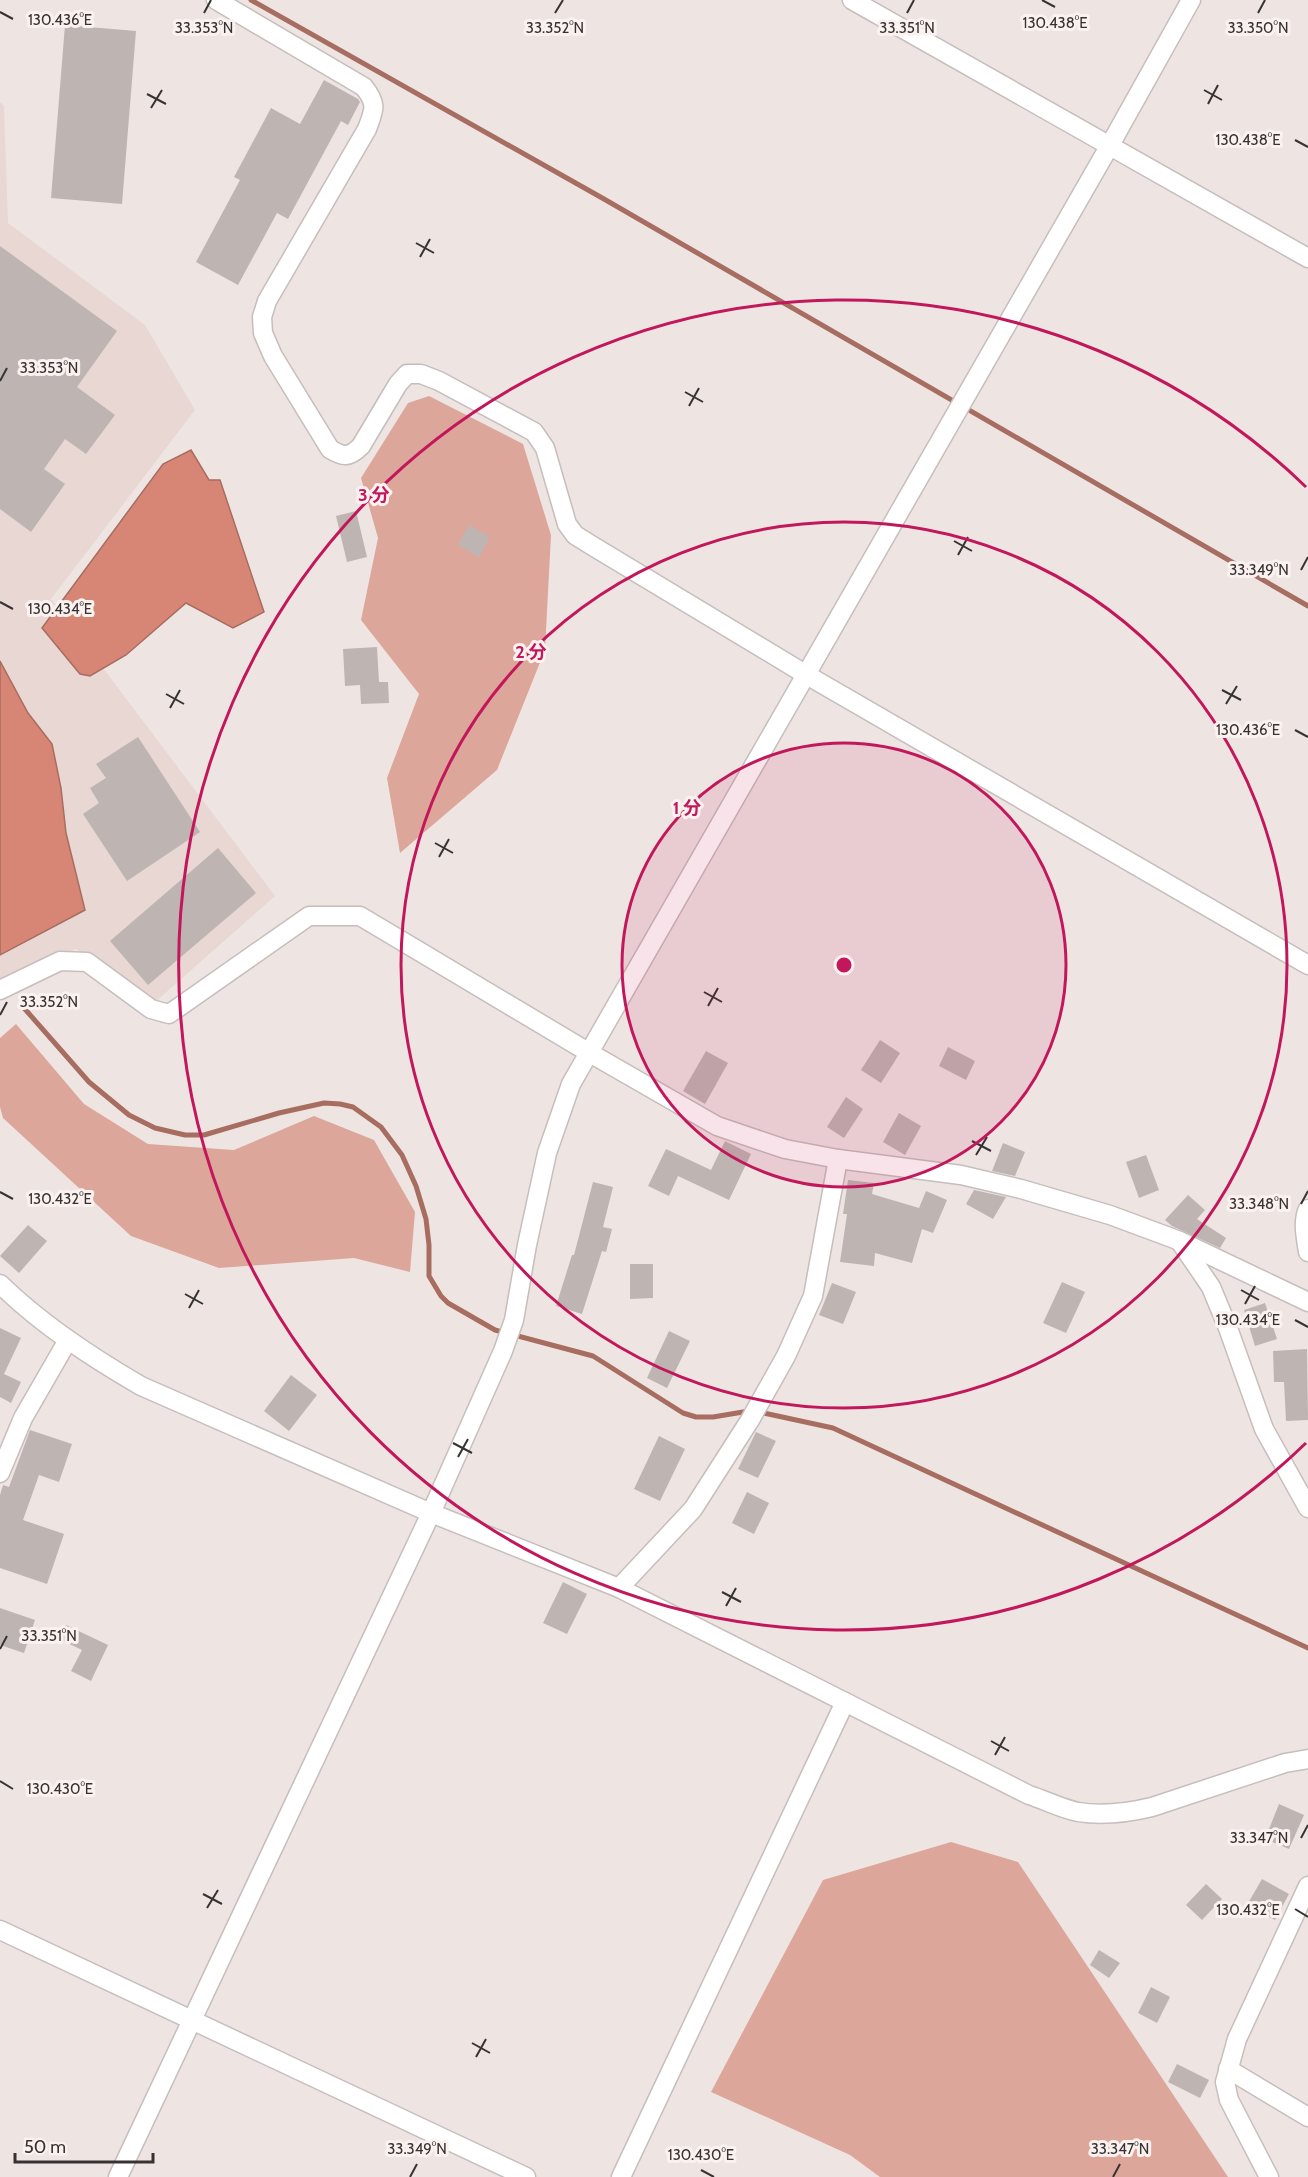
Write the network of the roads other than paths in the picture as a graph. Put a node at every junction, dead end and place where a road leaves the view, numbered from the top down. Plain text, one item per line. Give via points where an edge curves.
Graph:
1 (216, 0) edge
2 (852, 0) edge
3 (1191, 0) edge
4 (1110, 145) junction
5 (1308, 258) edge
6 (805, 674) junction
7 (1308, 965) edge
8 (0, 990) edge
9 (588, 1052) junction
10 (838, 1159) junction
11 (1308, 1209) edge
12 (1180, 1241) junction
13 (1308, 1252) edge
14 (0, 1284) edge
15 (1308, 1302) edge
16 (68, 1340) junction
17 (0, 1473) edge
18 (1308, 1508) edge
19 (431, 1513) junction
20 (619, 1588) junction
21 (845, 1702) junction
22 (1308, 1759) edge
23 (1308, 1886) edge
24 (0, 1930) edge
25 (192, 2021) junction
26 (1228, 2069) junction
27 (1308, 2117) edge
28 (118, 2177) edge
29 (526, 2177) edge
30 (621, 2177) edge
31 (1269, 2177) edge

1 - 6 street via 364,87 373,99 374,110 367,129 267,301 262,317 263,333 273,356 330,449 342,456 352,455 406,374 421,374 439,381 534,432 545,448 567,524 575,534
2 - 4 street
3 - 4 street
4 - 5 street
4 - 6 street
6 - 7 street
6 - 9 street
8 - 9 street via 60,961 87,962 151,1009 169,1014 309,916 360,916
9 - 10 street via 717,1126 785,1149
9 - 19 street via 547,1153 514,1320
10 - 12 street via 961,1175 1021,1189
10 - 20 street via 813,1296 786,1356 693,1509
11 - 13 street
12 - 15 street
12 - 18 street via 1211,1287 1264,1429
14 - 16 street
16 - 17 street via 23,1418
16 - 19 street via 141,1386
19 - 20 street
19 - 25 street
20 - 21 street
21 - 22 street via 1029,1795 1076,1812 1130,1813
21 - 30 street
23 - 26 street via 1246,2020
24 - 25 street
25 - 28 street
25 - 29 street
26 - 27 street
26 - 31 street via 1225,2082 1229,2100

